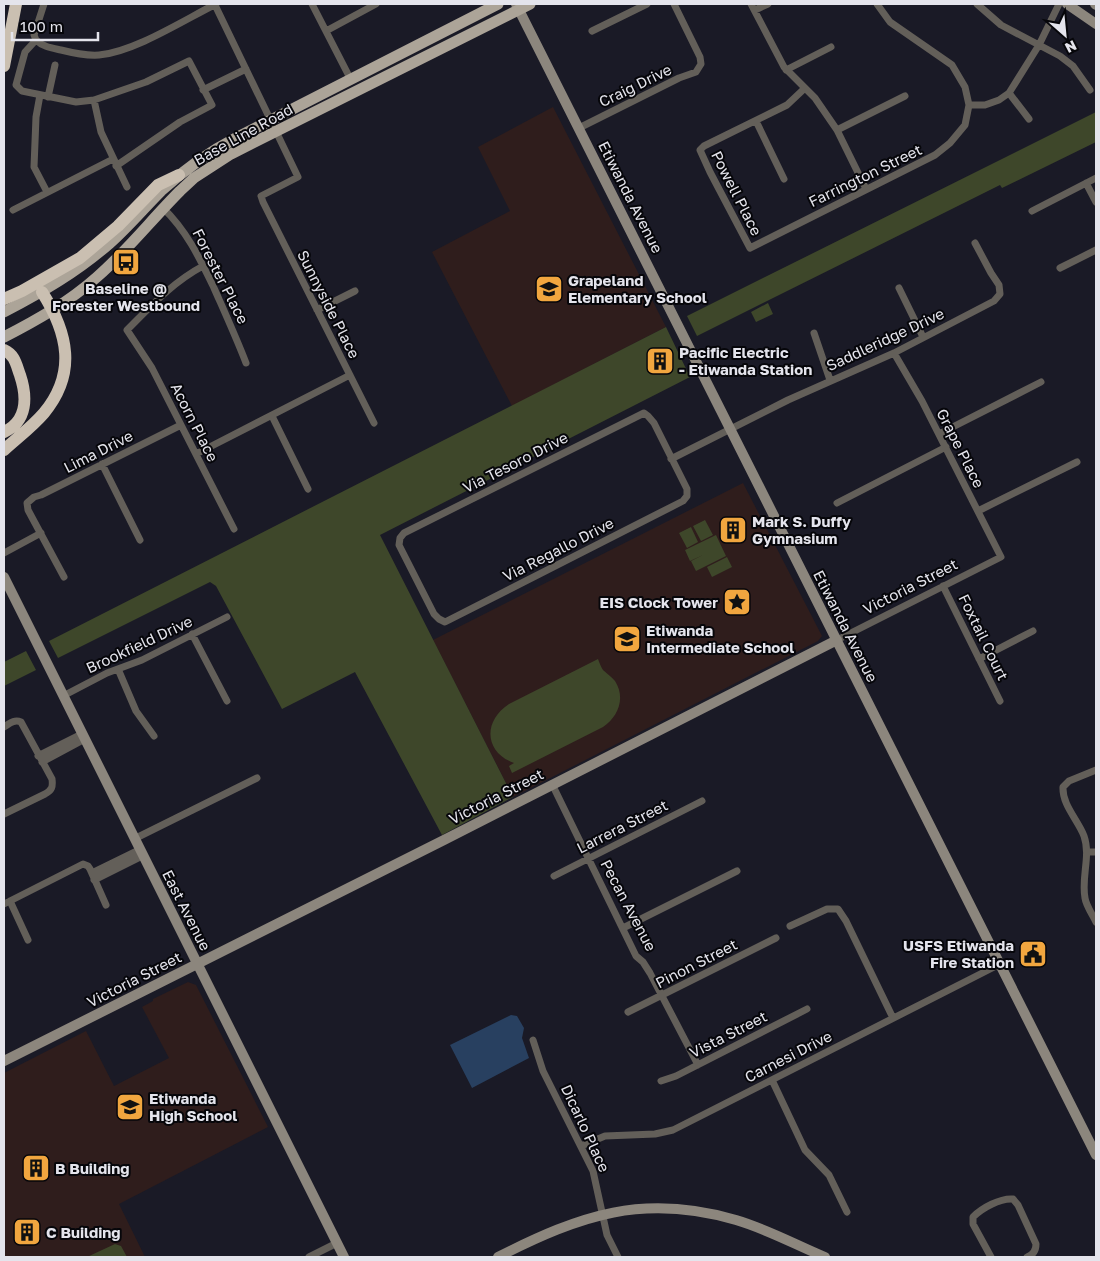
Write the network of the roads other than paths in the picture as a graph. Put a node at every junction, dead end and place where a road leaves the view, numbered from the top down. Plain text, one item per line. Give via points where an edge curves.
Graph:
1 (16, 4) edge
2 (44, 4) edge
3 (215, 4) edge
4 (312, 4) edge
5 (376, 4) edge
6 (498, 4) edge
7 (530, 4) edge
8 (628, 4) edge
9 (647, 4) edge
10 (674, 4) edge
11 (768, 4) edge
12 (877, 4) edge
13 (977, 4) edge
14 (1059, 4) edge
15 (1067, 4) edge
16 (517, 6) edge
17 (753, 7) edge
18 (632, 11) junction
19 (1096, 24) edge
20 (592, 31) dead end
21 (326, 32) junction
22 (36, 40) junction
23 (1039, 44) junction
24 (831, 47) dead end
25 (55, 65) dead end
26 (4, 66) edge
27 (246, 69) junction
28 (786, 70) junction
29 (351, 80) junction
30 (805, 88) junction
31 (203, 90) junction
32 (1090, 90) dead end
33 (1009, 93) junction
34 (44, 96) junction
35 (906, 96) dead end
36 (94, 100) junction
37 (969, 104) junction
38 (1030, 119) dead end
39 (270, 120) junction
40 (756, 121) junction
41 (579, 128) junction
42 (837, 130) junction
43 (275, 131) junction
44 (113, 159) junction
45 (116, 166) junction
46 (179, 175) junction
47 (1096, 178) edge
48 (784, 179) dead end
49 (1086, 183) junction
50 (127, 187) dead end
51 (866, 189) junction
52 (47, 192) junction
53 (1096, 202) edge
54 (163, 208) junction
55 (13, 210) dead end
56 (1032, 211) dead end
57 (976, 243) dead end
58 (750, 248) joint
59 (1096, 250) edge
60 (203, 266) junction
61 (1060, 268) dead end
62 (899, 288) dead end
63 (355, 290) dead end
64 (42, 292) junction
65 (4, 299) edge
66 (54, 310) junction
67 (317, 310) junction
68 (4, 312) edge
69 (814, 333) dead end
70 (4, 337) edge
71 (923, 337) junction
72 (4, 350) edge
73 (894, 353) junction
74 (246, 363) dead end
75 (350, 375) junction
76 (830, 380) junction
77 (1041, 382) dead end
78 (272, 416) junction
79 (374, 423) dead end
80 (181, 425) junction
81 (730, 429) junction
82 (4, 432) edge
83 (939, 434) junction
84 (946, 447) junction
85 (4, 450) edge
86 (196, 454) junction
87 (671, 459) junction
88 (1077, 462) dead end
89 (102, 464) junction
90 (308, 489) dead end
91 (837, 503) dead end
92 (978, 511) junction
93 (234, 530) dead end
94 (41, 533) junction
95 (140, 540) dead end
96 (4, 553) edge
97 (1001, 557) joint
98 (4, 577) edge
99 (64, 577) dead end
100 (943, 586) junction
101 (227, 616) dead end
102 (439, 619) joint
103 (1033, 631) dead end
104 (192, 634) junction
105 (836, 640) junction
106 (979, 659) junction
107 (118, 669) junction
108 (63, 696) junction
109 (227, 701) dead end
110 (1000, 701) dead end
111 (4, 727) edge
112 (154, 736) dead end
113 (84, 737) junction
114 (40, 759) junction
115 (1096, 770) edge
116 (257, 778) dead end
117 (552, 784) junction
118 (702, 801) dead end
119 (4, 814) edge
120 (134, 839) junction
121 (1086, 852) junction
122 (1096, 852) edge
123 (141, 853) junction
124 (589, 858) junction
125 (737, 871) dead end
126 (93, 876) junction
127 (554, 876) dead end
128 (7, 903) edge
129 (106, 905) dead end
130 (1096, 922) edge
131 (790, 926) dead end
132 (623, 928) junction
133 (776, 938) dead end
134 (28, 940) dead end
135 (198, 964) junction
136 (1000, 964) junction
137 (662, 996) junction
138 (807, 1009) dead end
139 (628, 1012) dead end
140 (893, 1018) junction
141 (533, 1040) dead end
142 (4, 1061) edge
143 (698, 1065) junction
144 (772, 1080) junction
145 (661, 1081) dead end
146 (581, 1146) junction
147 (1096, 1155) edge
148 (847, 1212) dead end
149 (603, 1214) junction
150 (337, 1243) junction
151 (309, 1257) edge
152 (344, 1257) edge
153 (498, 1257) edge
154 (618, 1257) edge
155 (825, 1257) edge
156 (991, 1257) edge
157 (1027, 1257) edge

1 - 26 highway
2 - 22 street via 34,35
3 - 22 street via 117,52 85,55 41,45
3 - 27 street
4 - 21 street
5 - 21 street
6 - 29 main road, Base Line Road
7 - 16 main road, Base Line Road
8 - 18 street
9 - 18 street
10 - 41 street, Craig Drive via 700,57 701,64 696,72
11 - 17 street
12 - 37 street via 890,22 952,65 965,87
13 - 23 street via 1001,24
14 - 23 street
15 - 19 street
16 - 41 street, Etiwanda Avenue
16 - 43 main road, Base Line Road
17 - 28 street
18 - 20 street
21 - 29 street
22 - 34 street via 25,52 16,85 22,91
23 - 32 street via 1073,66
23 - 33 street
24 - 28 street
25 - 34 street
27 - 31 street
27 - 39 street
28 - 30 street
29 - 39 main road, Base Line Road
30 - 40 street via 787,105
30 - 42 street
31 - 36 street via 189,61 146,82
31 - 45 street via 212,105 180,122
33 - 37 street via 986,105
33 - 38 street
34 - 36 street via 76,102
34 - 52 street via 36,117 34,167
35 - 42 street
36 - 44 street via 101,132
37 - 51 street, Farrington Street via 965,125 943,149
39 - 43 street
39 - 46 main road, Base Line Road via 219,147
40 - 48 street
40 - 58 street, Powell Place via 700,150
41 - 81 street, Etiwanda Avenue
42 - 51 street
43 - 54 main road, Base Line Road via 194,178
43 - 67 street, Sunnyside Place via 298,177 261,196
44 - 45 street
44 - 52 street
45 - 50 street
46 - 64 main road, Base Line Road via 109,244
46 - 65 highway via 158,185 118,226 80,258
47 - 49 street
49 - 53 street
49 - 56 street
51 - 58 street, Farrington Street
52 - 55 street
54 - 60 street, Forester Place via 180,226
54 - 66 main road, Base Line Road via 98,276
57 - 71 street, Saddleridge Drive via 999,285 1000,294
59 - 61 street
60 - 74 street, Forester Place
60 - 80 street, Acorn Place via 169,288 127,330 152,368
62 - 71 street
63 - 67 street
64 - 66 highway
64 - 68 main road, Base Line Road
66 - 70 main road, Base Line Road
66 - 85 highway via 66,356 59,389 42,414
67 - 75 street, Sunnyside Place
69 - 76 street
71 - 73 street, Saddleridge Drive
72 - 82 highway via 14,358 25,398 24,409 16,423
73 - 76 street, Saddleridge Drive
73 - 83 street, Grape Place
75 - 78 street
75 - 79 street, Sunnyside Place
76 - 81 street, Saddleridge Drive
77 - 83 street
78 - 86 street
78 - 90 street
80 - 86 street, Acorn Place
80 - 89 street, Lima Drive
81 - 87 street, Saddleridge Drive
81 - 105 street, Etiwanda Avenue
83 - 84 street, Grape Place
84 - 91 street
84 - 92 street, Grape Place
86 - 93 street, Acorn Place
87 - 102 street, Via Regallo Drive via 686,489 687,496 683,501 445,622
87 - 102 street, Via Tesoro Drive via 654,423 644,413 404,533 399,545
88 - 92 street
89 - 94 street, Lima Drive via 27,502
89 - 95 street
92 - 97 street, Grape Place
94 - 96 street
94 - 99 street
97 - 100 street, Victoria Street
98 - 108 street, East Avenue
100 - 105 street, Victoria Street
100 - 106 street, Foxtail Court
101 - 104 street, Brookfield Drive
103 - 106 street
104 - 107 street, Brookfield Drive
104 - 109 street
105 - 117 street, Victoria Street
105 - 136 street, Etiwanda Avenue
106 - 110 street, Foxtail Court
107 - 108 street, Brookfield Drive
107 - 112 street via 136,711
108 - 113 street, East Avenue
111 - 114 street via 17,720 21,722
113 - 114 street
113 - 120 street, East Avenue
114 - 119 street via 52,780 50,791
115 - 121 street via 1069,781 1063,787 1062,796 1084,837
116 - 120 street
117 - 124 street, Pecan Avenue
117 - 135 street, Victoria Street
118 - 124 street, Larrera Street
120 - 123 street, East Avenue
121 - 122 street
121 - 130 street via 1085,899
123 - 126 street
123 - 135 street, East Avenue
124 - 127 street, Larrera Street
124 - 132 street, Pecan Avenue
125 - 132 street
126 - 128 street via 88,866 82,864
126 - 129 street
128 - 134 street
131 - 140 street via 828,909 838,909
132 - 137 street, Pecan Avenue via 636,956 643,962
133 - 137 street, Pinon Street
135 - 142 street, Victoria Street
135 - 150 street, East Avenue
136 - 140 street, Carnesi Drive
136 - 147 street, Etiwanda Avenue
137 - 139 street, Pinon Street
137 - 143 street, Pecan Avenue
138 - 143 street, Vista Street
140 - 144 street, Carnesi Drive
141 - 146 street, Dicarlo Place via 543,1071
143 - 145 street, Vista Street
144 - 146 street, Carnesi Drive via 674,1130 605,1136
144 - 148 street via 806,1150 829,1175
146 - 149 street, Dicarlo Place via 593,1171
149 - 153 street via 553,1230
149 - 154 street, Dicarlo Place via 607,1235
149 - 155 street via 661,1208 708,1213 738,1220
150 - 151 street
150 - 152 street, East Avenue
156 - 157 street via 973,1224 973,1217 1006,1198 1018,1205 1036,1244 1036,1249

